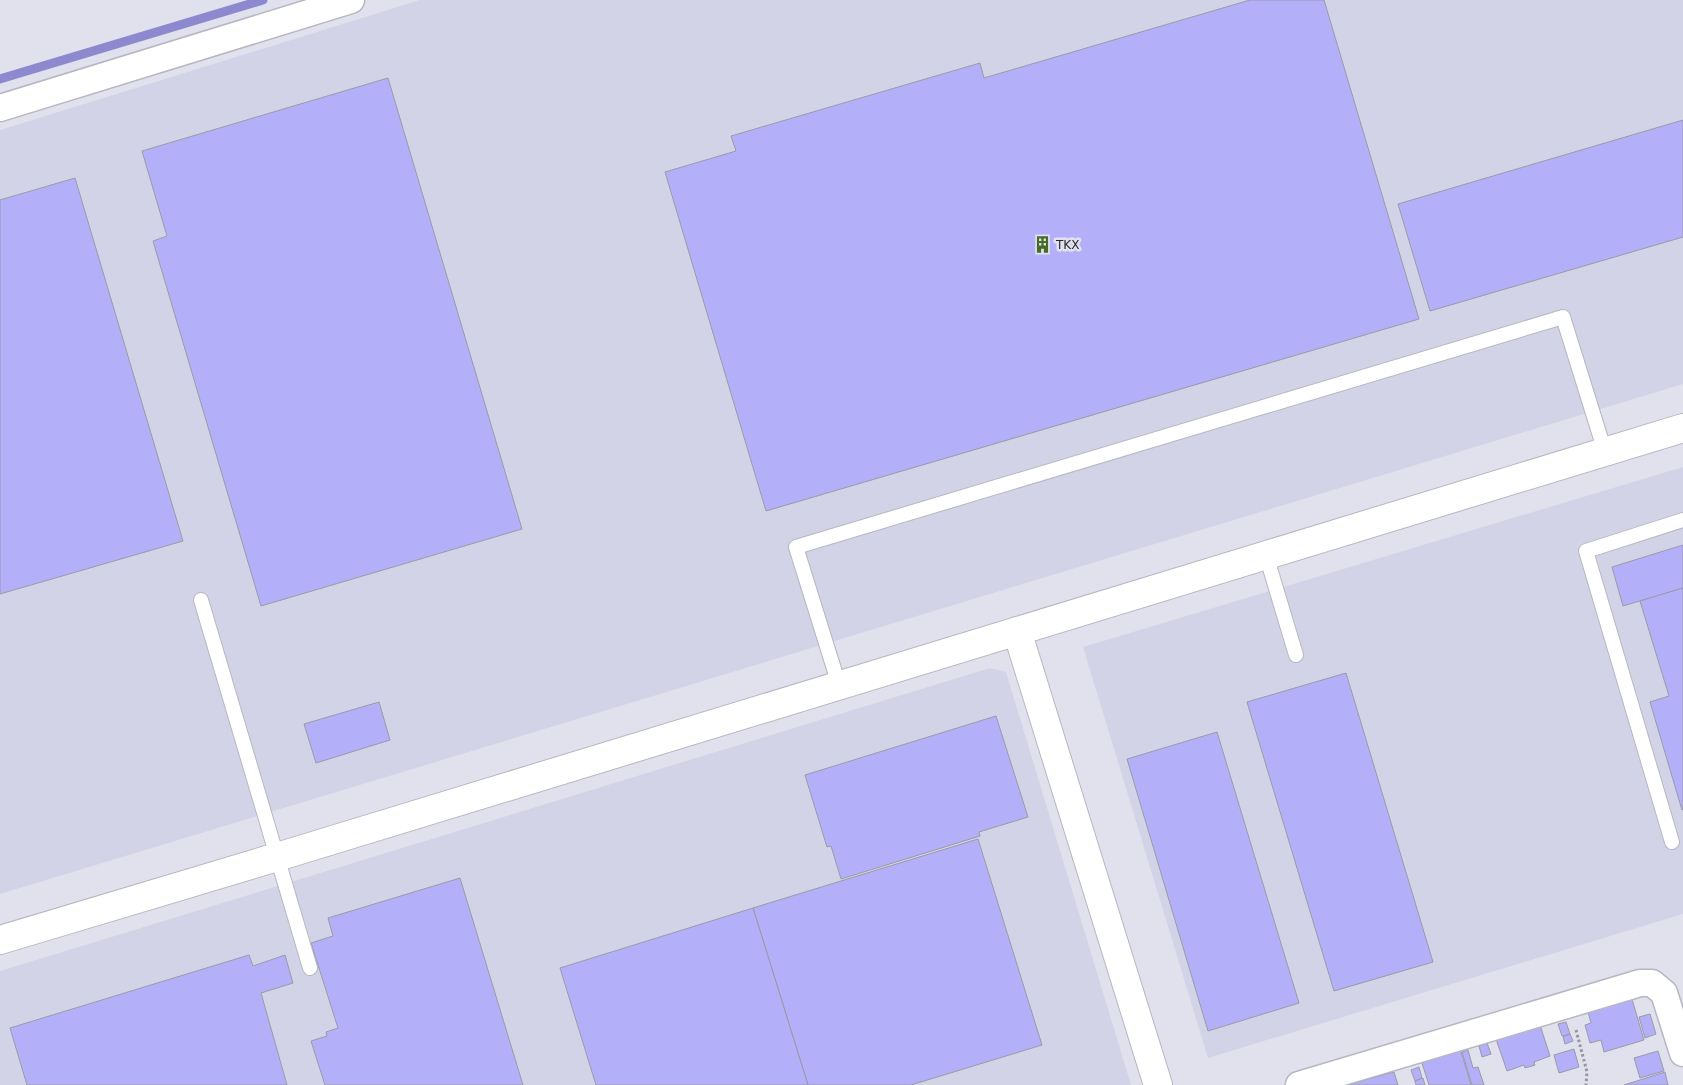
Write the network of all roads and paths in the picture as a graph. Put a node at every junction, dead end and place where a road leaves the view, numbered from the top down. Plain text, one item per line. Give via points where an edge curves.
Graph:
1 (351, 0) edge
2 (0, 108) edge
3 (1683, 428) edge
4 (1605, 452) junction
5 (1683, 520) edge
6 (1266, 555) junction
7 (201, 600) dead end
8 (1017, 631) junction
9 (1296, 655) dead end
10 (839, 685) junction
11 (1672, 842) dead end
12 (277, 857) junction
13 (0, 940) edge
14 (310, 968) dead end
15 (1569, 1003) junction
16 (1683, 1053) edge
17 (1158, 1085) edge
18 (1299, 1085) edge
19 (1586, 1085) edge

1 - 2 street
3 - 4 street
4 - 6 street
4 - 10 lane via 1563,317 796,547
5 - 11 lane via 1586,551
6 - 8 street
6 - 9 lane
7 - 12 lane
8 - 10 street
8 - 17 street
10 - 12 street
12 - 13 street
12 - 14 lane
15 - 16 street via 1634,984 1652,983 1664,993
15 - 18 street
15 - 19 path via 1587,1072

